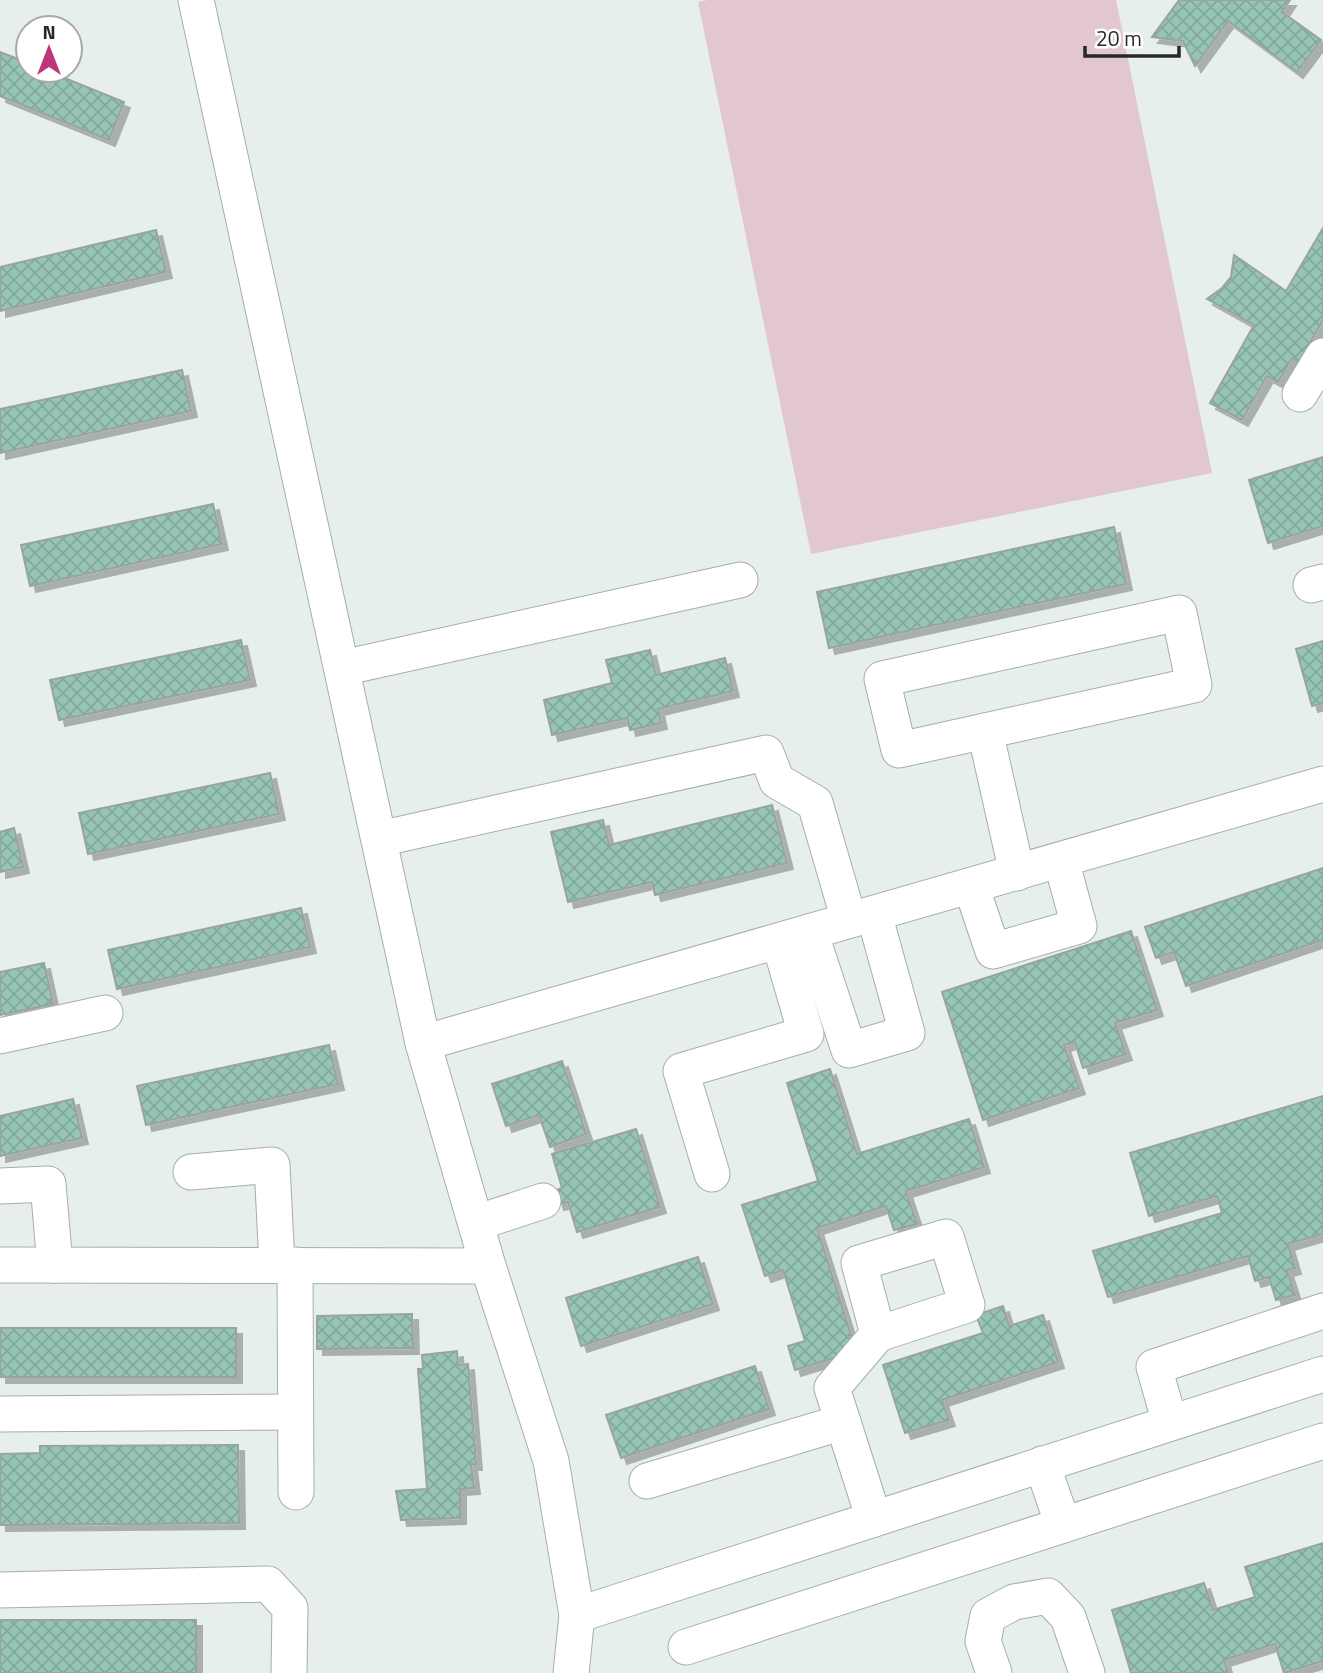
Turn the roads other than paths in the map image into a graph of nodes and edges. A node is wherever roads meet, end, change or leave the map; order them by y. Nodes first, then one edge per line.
1 (195, 0) edge
2 (1323, 356) edge
3 (1300, 394) dead end
4 (740, 580) dead end
5 (342, 668) junction
6 (985, 731) junction
7 (1323, 784) edge
8 (379, 839) junction
9 (1061, 860) junction
10 (1017, 873) junction
11 (971, 886) junction
12 (862, 917) junction
13 (794, 936) junction
14 (105, 1013) dead end
15 (0, 1036) edge
16 (423, 1043) junction
17 (191, 1172) dead end
18 (712, 1174) dead end
19 (0, 1186) edge
20 (543, 1201) dead end
21 (476, 1223) junction
22 (0, 1265) edge
23 (55, 1265) junction
24 (286, 1265) junction
25 (488, 1266) junction
26 (1323, 1311) edge
27 (878, 1334) dead end
28 (1323, 1374) edge
29 (295, 1412) junction
30 (0, 1414) edge
31 (842, 1422) junction
32 (1170, 1423) junction
33 (1323, 1441) edge
34 (1042, 1464) junction
35 (646, 1482) dead end
36 (296, 1492) dead end
37 (874, 1519) junction
38 (1063, 1525) junction
39 (999, 1546) junction
40 (0, 1590) edge
41 (1014, 1602) junction
42 (577, 1615) junction
43 (686, 1647) dead end
44 (289, 1673) edge
45 (571, 1673) edge
46 (994, 1673) edge
47 (1087, 1673) edge

1 - 5 street
2 - 3 street
4 - 5 street
5 - 8 street
6 - 6 street
6 - 10 street
7 - 9 street
8 - 12 street
8 - 16 street
9 - 10 street
9 - 11 street
10 - 11 street
11 - 12 street
12 - 13 street
12 - 13 street
13 - 16 street
13 - 18 street
14 - 15 street
16 - 21 street
17 - 24 street
19 - 23 street
20 - 21 street
21 - 25 street
22 - 23 street
23 - 24 street
24 - 25 street
24 - 29 street
25 - 42 street
26 - 32 street
27 - 31 street
28 - 32 street
29 - 30 street
29 - 36 street
31 - 35 street
31 - 37 street
32 - 34 street
33 - 38 street
34 - 37 street
34 - 38 street
37 - 42 street
38 - 39 street
39 - 41 street
39 - 43 street
40 - 44 street
41 - 46 street
41 - 47 street
42 - 45 street

